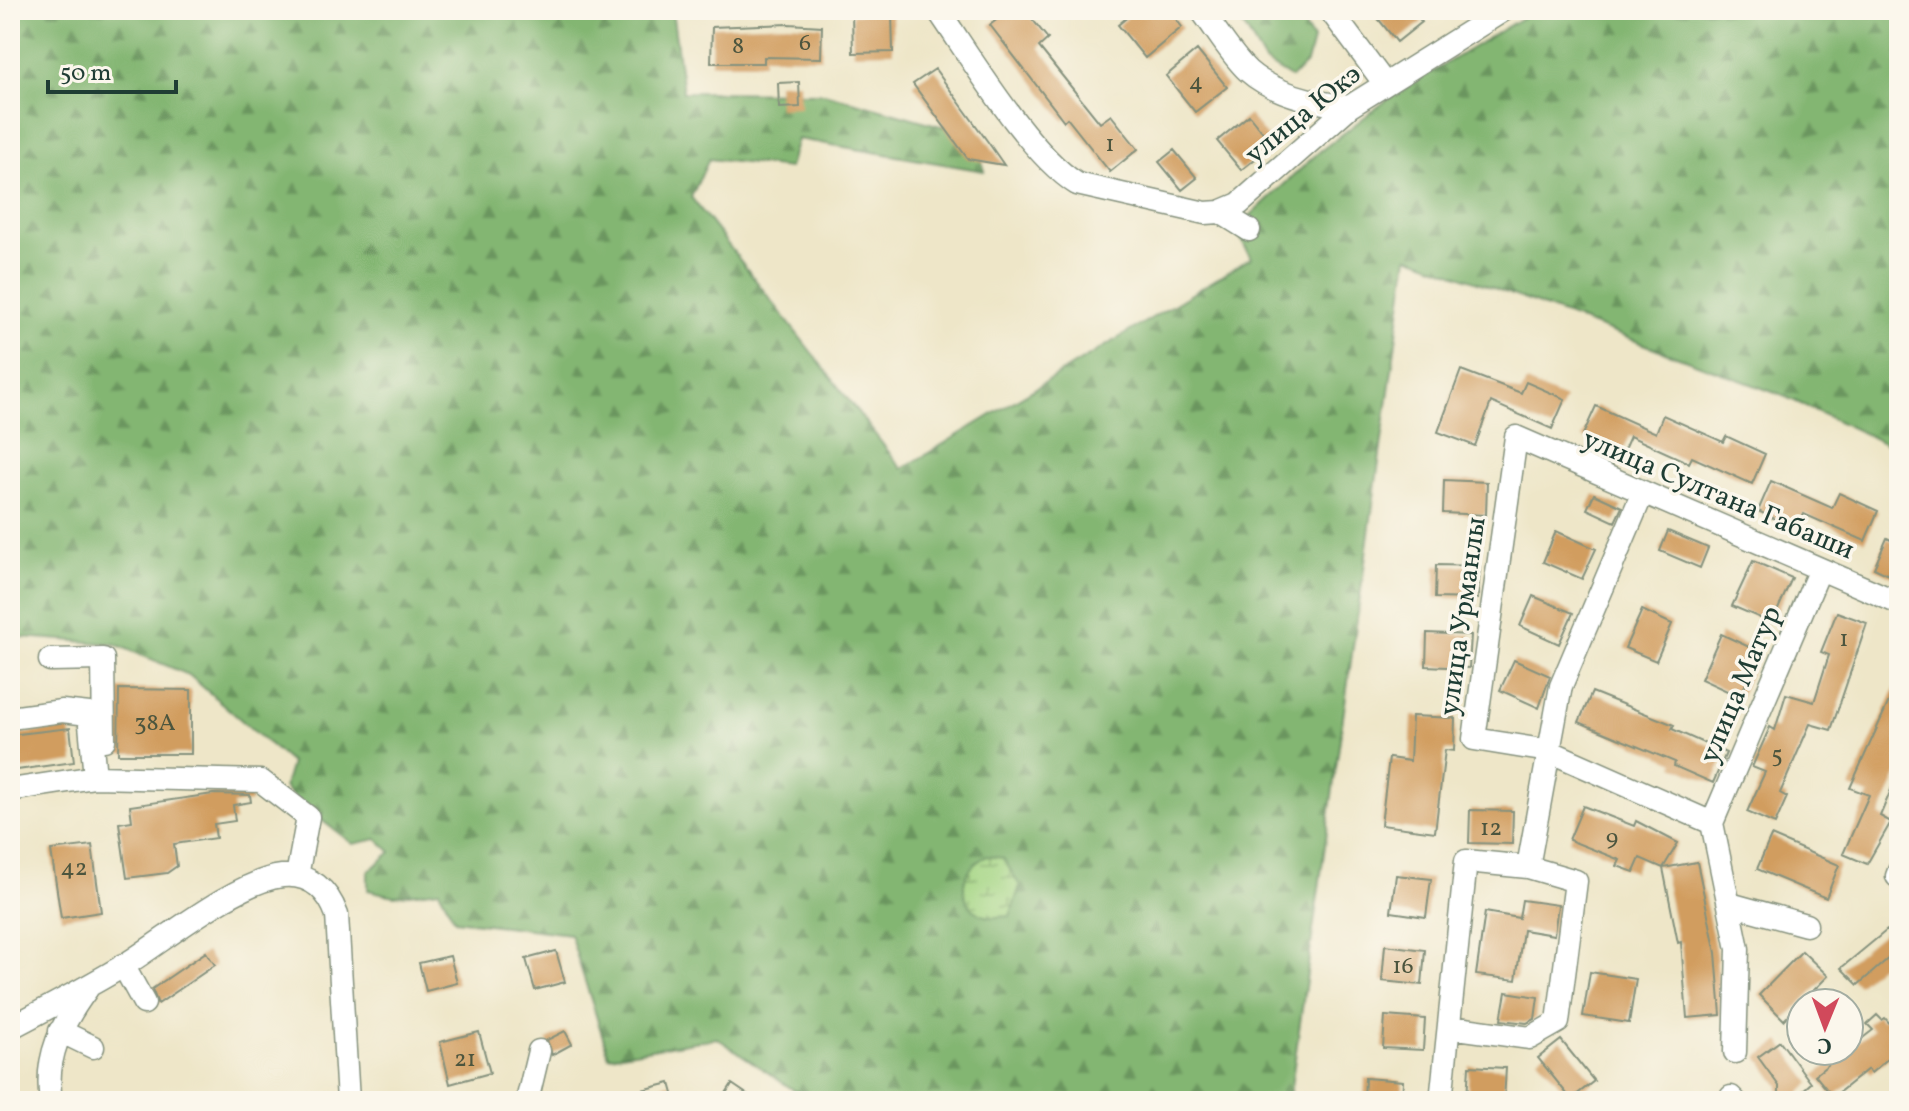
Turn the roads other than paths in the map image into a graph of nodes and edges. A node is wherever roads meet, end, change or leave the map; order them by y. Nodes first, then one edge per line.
1 (938, 10) edge
2 (1201, 10) edge
3 (1330, 10) edge
4 (1504, 10) edge
5 (1385, 84) junction
6 (1349, 107) junction
7 (1220, 212) junction
8 (1249, 230) dead end
9 (1516, 437) joint
10 (1643, 492) junction
11 (1820, 569) junction
12 (1899, 603) edge
13 (50, 660) dead end
14 (10, 718) edge
15 (1549, 751) junction
16 (100, 777) junction
17 (10, 790) edge
18 (1712, 823) junction
19 (1528, 867) junction
20 (297, 876) junction
21 (1730, 904) junction
22 (1806, 925) dead end
23 (123, 965) junction
24 (93, 981) junction
25 (144, 1003) dead end
26 (1450, 1027) junction
27 (10, 1028) edge
28 (60, 1031) junction
29 (93, 1047) dead end
30 (539, 1051) dead end
31 (1735, 1052) dead end
32 (51, 1101) edge
33 (348, 1101) edge
34 (527, 1101) edge
35 (1441, 1101) edge

1 - 7 street
2 - 6 street
3 - 5 street
4 - 5 street, улица Юкэ
5 - 6 street, улица Юкэ
6 - 7 street, улица Юкэ
7 - 8 street
9 - 10 street, улица Султана Габаши
9 - 15 street, улица Урманлы
10 - 11 street, улица Султана Габаши
10 - 15 street
11 - 12 street, улица Султана Габаши
11 - 18 street, улица Матур
13 - 16 street
14 - 16 street
15 - 18 street
15 - 19 street
16 - 17 street
16 - 20 street
18 - 21 street
19 - 26 street
19 - 26 street
20 - 23 street
20 - 33 street
21 - 22 street
21 - 31 street
23 - 24 street
23 - 25 street
24 - 27 street
24 - 28 street
26 - 35 street
28 - 29 street
28 - 32 street
30 - 34 street

